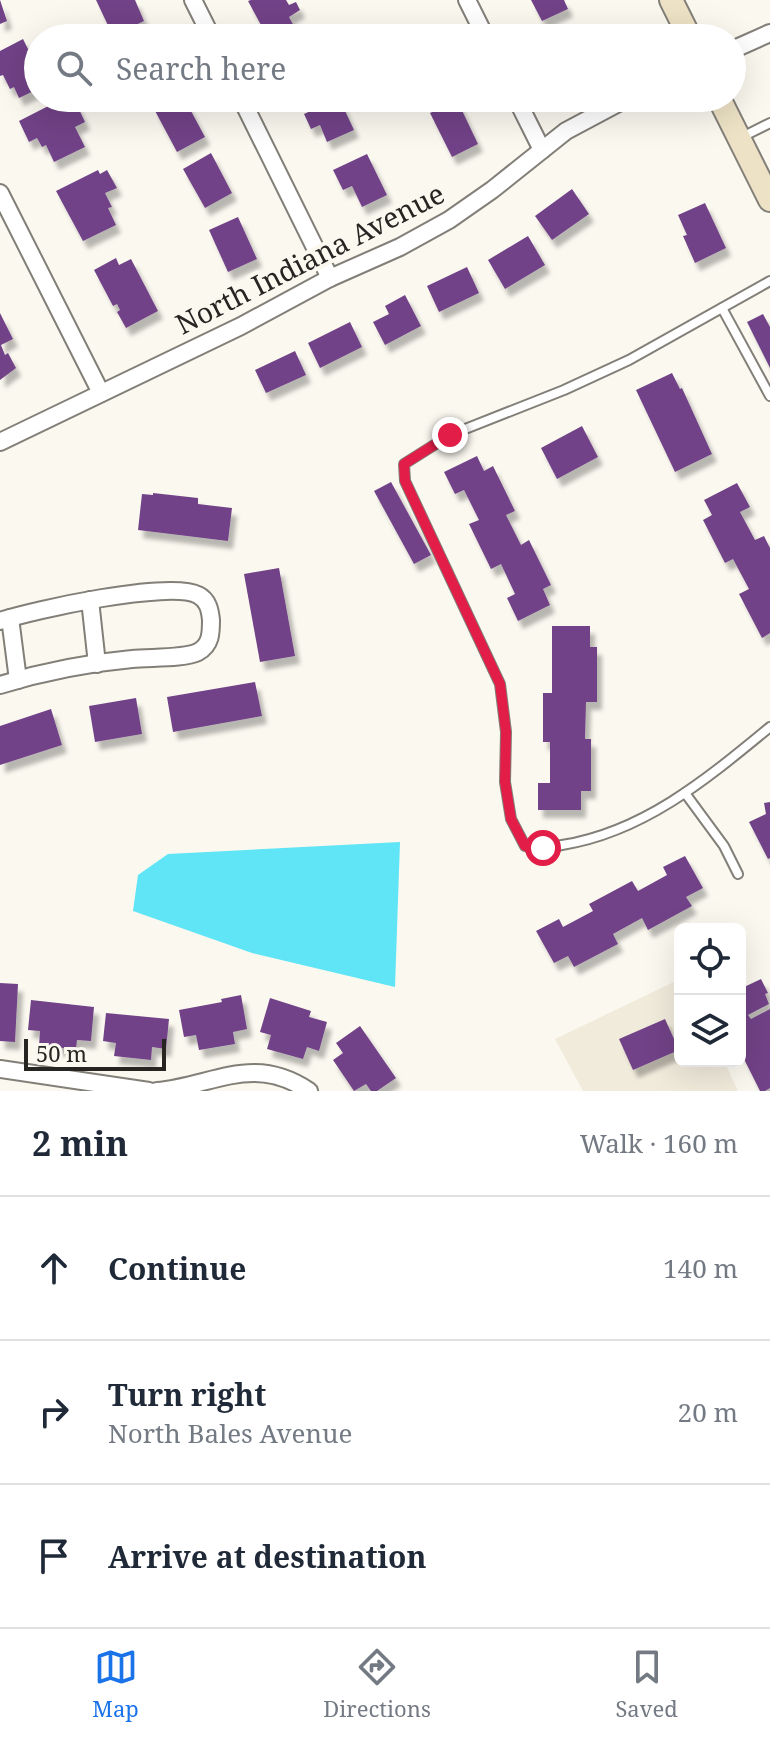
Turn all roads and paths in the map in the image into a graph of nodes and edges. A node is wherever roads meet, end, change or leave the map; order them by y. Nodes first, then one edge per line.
1 (193, 0) edge
2 (467, 0) edge
3 (671, 0) edge
4 (205, 24) edge
5 (479, 24) edge
6 (683, 24) edge
7 (770, 33) edge
8 (746, 44) edge
9 (248, 112) edge
10 (523, 112) edge
11 (602, 112) edge
12 (726, 112) edge
13 (770, 123) edge
14 (739, 138) junction
15 (542, 150) junction
16 (0, 193) edge
17 (770, 200) edge
18 (330, 278) junction
19 (770, 281) edge
20 (722, 308) junction
21 (101, 393) junction
22 (770, 396) edge
23 (0, 442) edge
24 (90, 600) junction
25 (5, 619) edge
26 (97, 664) junction
27 (18, 680) junction
28 (0, 685) edge
29 (770, 727) edge
30 (685, 793) junction
31 (738, 874) dead end
32 (0, 1069) edge
33 (149, 1091) edge
34 (157, 1091) edge
35 (309, 1091) edge

1 - 4 street
2 - 5 street
3 - 6 main road
7 - 8 street
9 - 18 street
10 - 15 street
11 - 15 street, North Indiana Avenue
12 - 14 main road
13 - 14 lane
14 - 17 main road
15 - 18 street, North Indiana Avenue
16 - 21 street
18 - 21 street, North Indiana Avenue
19 - 20 lane
20 - 22 lane
20 - 30 lane
21 - 23 street, North Indiana Avenue
24 - 25 street
24 - 26 street
24 - 26 street
25 - 27 street
26 - 27 street
27 - 28 street
29 - 30 lane
30 - 31 lane
32 - 33 street
34 - 35 street

